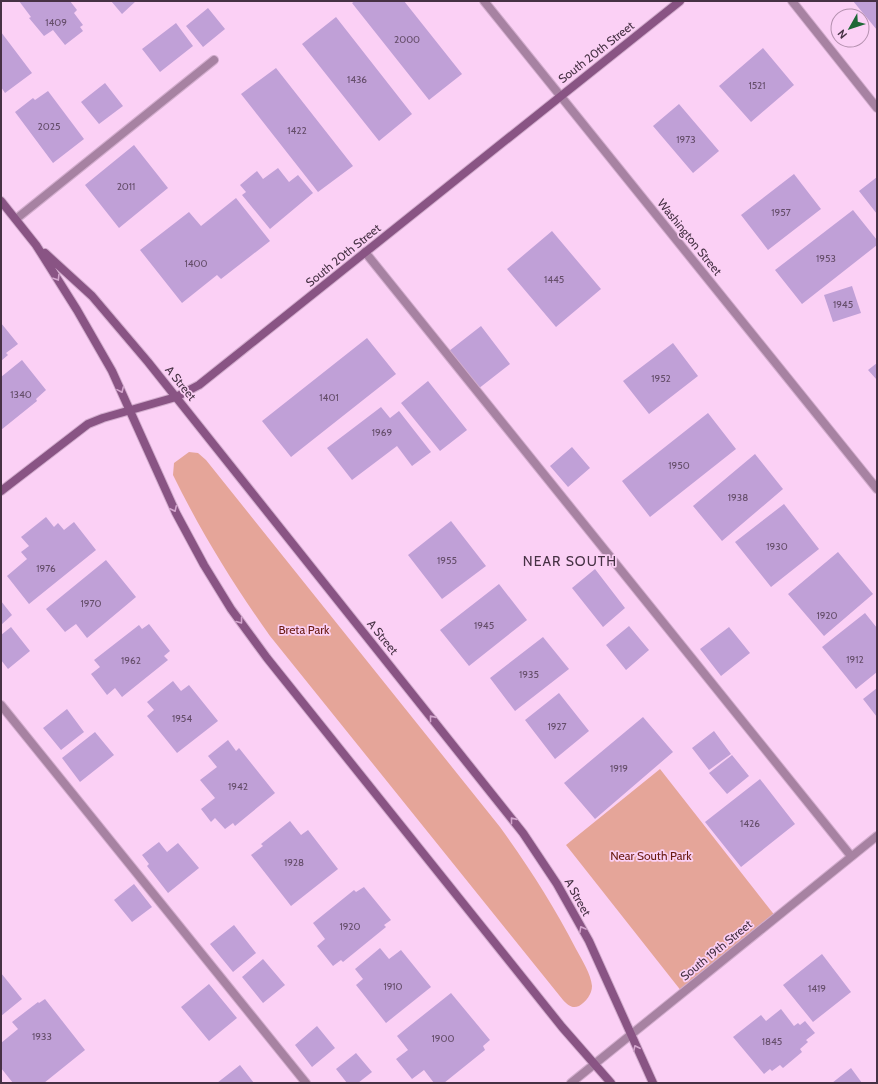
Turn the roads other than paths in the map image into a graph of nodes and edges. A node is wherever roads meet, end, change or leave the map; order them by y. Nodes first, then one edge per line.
1 (484, 1) edge
2 (680, 1) edge
3 (792, 1) edge
4 (214, 60) dead end
5 (561, 96) junction
6 (877, 108) edge
7 (1, 201) edge
8 (16, 219) junction
9 (36, 245) junction
10 (365, 252) junction
11 (176, 397) junction
12 (130, 410) junction
13 (877, 489) edge
14 (1, 492) edge
15 (1, 705) edge
16 (877, 836) edge
17 (851, 856) junction
18 (630, 1034) junction
19 (593, 1064) junction
20 (306, 1083) edge
21 (571, 1083) edge
22 (611, 1083) edge
23 (653, 1083) edge

1 - 5 street, Washington Street
2 - 5 main road, South 20th Street
3 - 6 street
4 - 8 street
5 - 10 main road, South 20th Street
5 - 13 street, Washington Street
7 - 8 main road, A Street
8 - 9 main road, A Street
9 - 11 main road, A Street
9 -> 12 main road, A Street
10 - 11 main road, South 20th Street
10 - 17 street
11 - 12 main road, South 20th Street
18 -> 11 main road, A Street
12 - 14 main road, South 20th Street
12 -> 19 main road, A Street
15 - 20 street
16 - 17 street, South 19th Street
17 - 18 street, South 19th Street
18 - 19 street, South 19th Street
23 -> 18 main road, A Street
19 - 21 street, South 19th Street
19 - 22 main road, A Street

